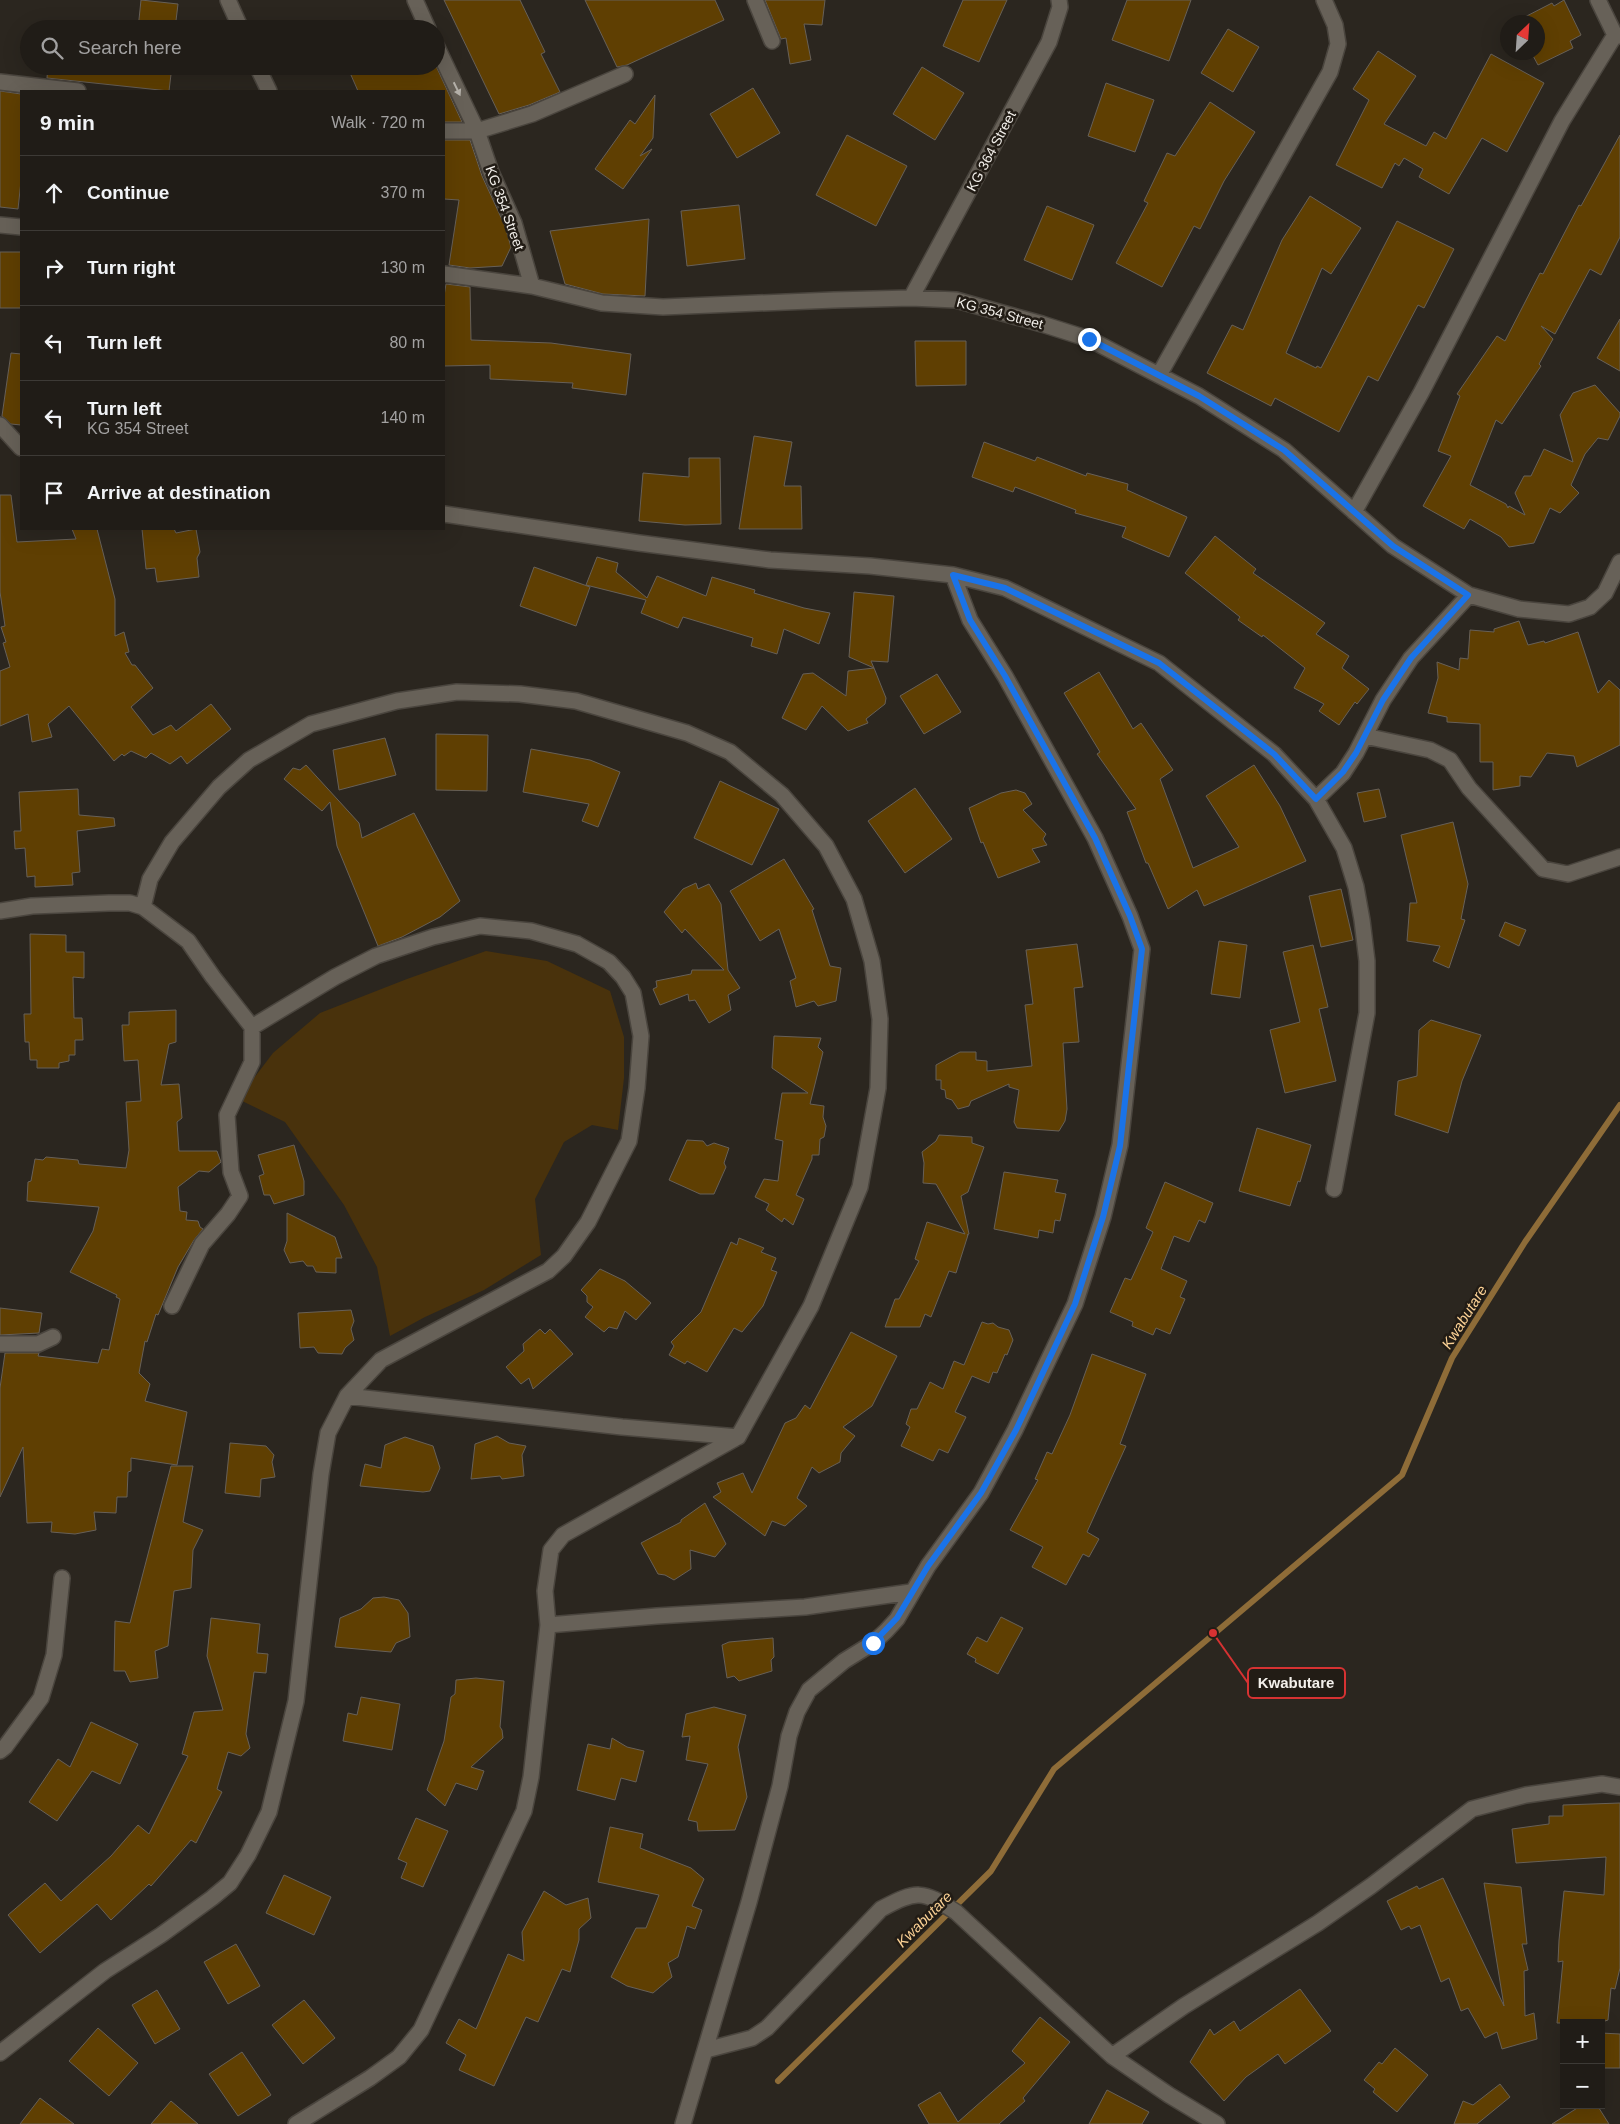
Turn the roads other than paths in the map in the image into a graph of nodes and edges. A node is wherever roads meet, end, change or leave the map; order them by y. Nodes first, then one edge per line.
1 (228, 0) edge
2 (415, 0) edge
3 (754, 0) edge
4 (1059, 0) edge
5 (1324, 0) edge
6 (1598, 0) edge
7 (236, 20) edge
8 (424, 20) edge
9 (1618, 36) edge
10 (772, 41) dead end
11 (445, 64) edge
12 (625, 74) dead end
13 (261, 75) edge
14 (0, 82) edge
15 (69, 90) edge
16 (269, 90) edge
17 (477, 130) junction
18 (445, 131) edge
19 (0, 225) edge
20 (20, 227) edge
21 (445, 274) edge
22 (532, 286) junction
23 (911, 298) junction
24 (1159, 375) junction
25 (0, 425) edge
26 (20, 447) edge
27 (1354, 512) junction
28 (445, 514) edge
29 (1620, 562) edge
30 (953, 575) junction
31 (1468, 595) junction
32 (1365, 736) junction
33 (1316, 799) junction
34 (1620, 858) edge
35 (143, 907) junction
36 (0, 911) edge
37 (252, 1027) junction
38 (1334, 1189) dead end
39 (172, 1306) dead end
40 (52, 1338) dead end
41 (0, 1344) edge
42 (347, 1396) junction
43 (738, 1438) junction
44 (62, 1578) dead end
45 (911, 1592) junction
46 (548, 1625) junction
47 (0, 1751) edge
48 (1620, 1787) edge
49 (706, 2050) junction
50 (0, 2054) edge
51 (1112, 2056) junction
52 (296, 2124) edge
53 (683, 2124) edge
54 (1217, 2124) edge

1 - 7 street
2 - 8 street
3 - 10 street
4 - 23 street, KG 364 Street
5 - 24 street
6 - 9 street
9 - 27 street
11 -> 17 street, KG 354 Street
12 - 17 street
13 - 16 street
14 - 15 street
17 - 18 street
17 - 22 street, KG 354 Street
19 - 20 street
21 - 22 street
22 - 23 street, KG 354 Street
23 - 24 street, KG 354 Street
24 - 27 street, KG 354 Street
25 - 26 street
27 - 31 street, KG 354 Street
28 - 30 street
29 - 31 street, KG 354 Street
30 - 33 street
30 - 45 street
31 - 32 street
32 - 33 street
32 - 34 street
33 - 38 street
35 - 36 street
35 - 37 street
35 - 43 street
37 - 39 street
37 - 42 street
40 - 41 street
42 - 43 street
42 - 50 street
43 - 46 street
44 - 47 street
45 - 46 street
45 - 49 street
46 - 52 street
48 - 51 street
49 - 51 street
49 - 53 street
51 - 54 street

